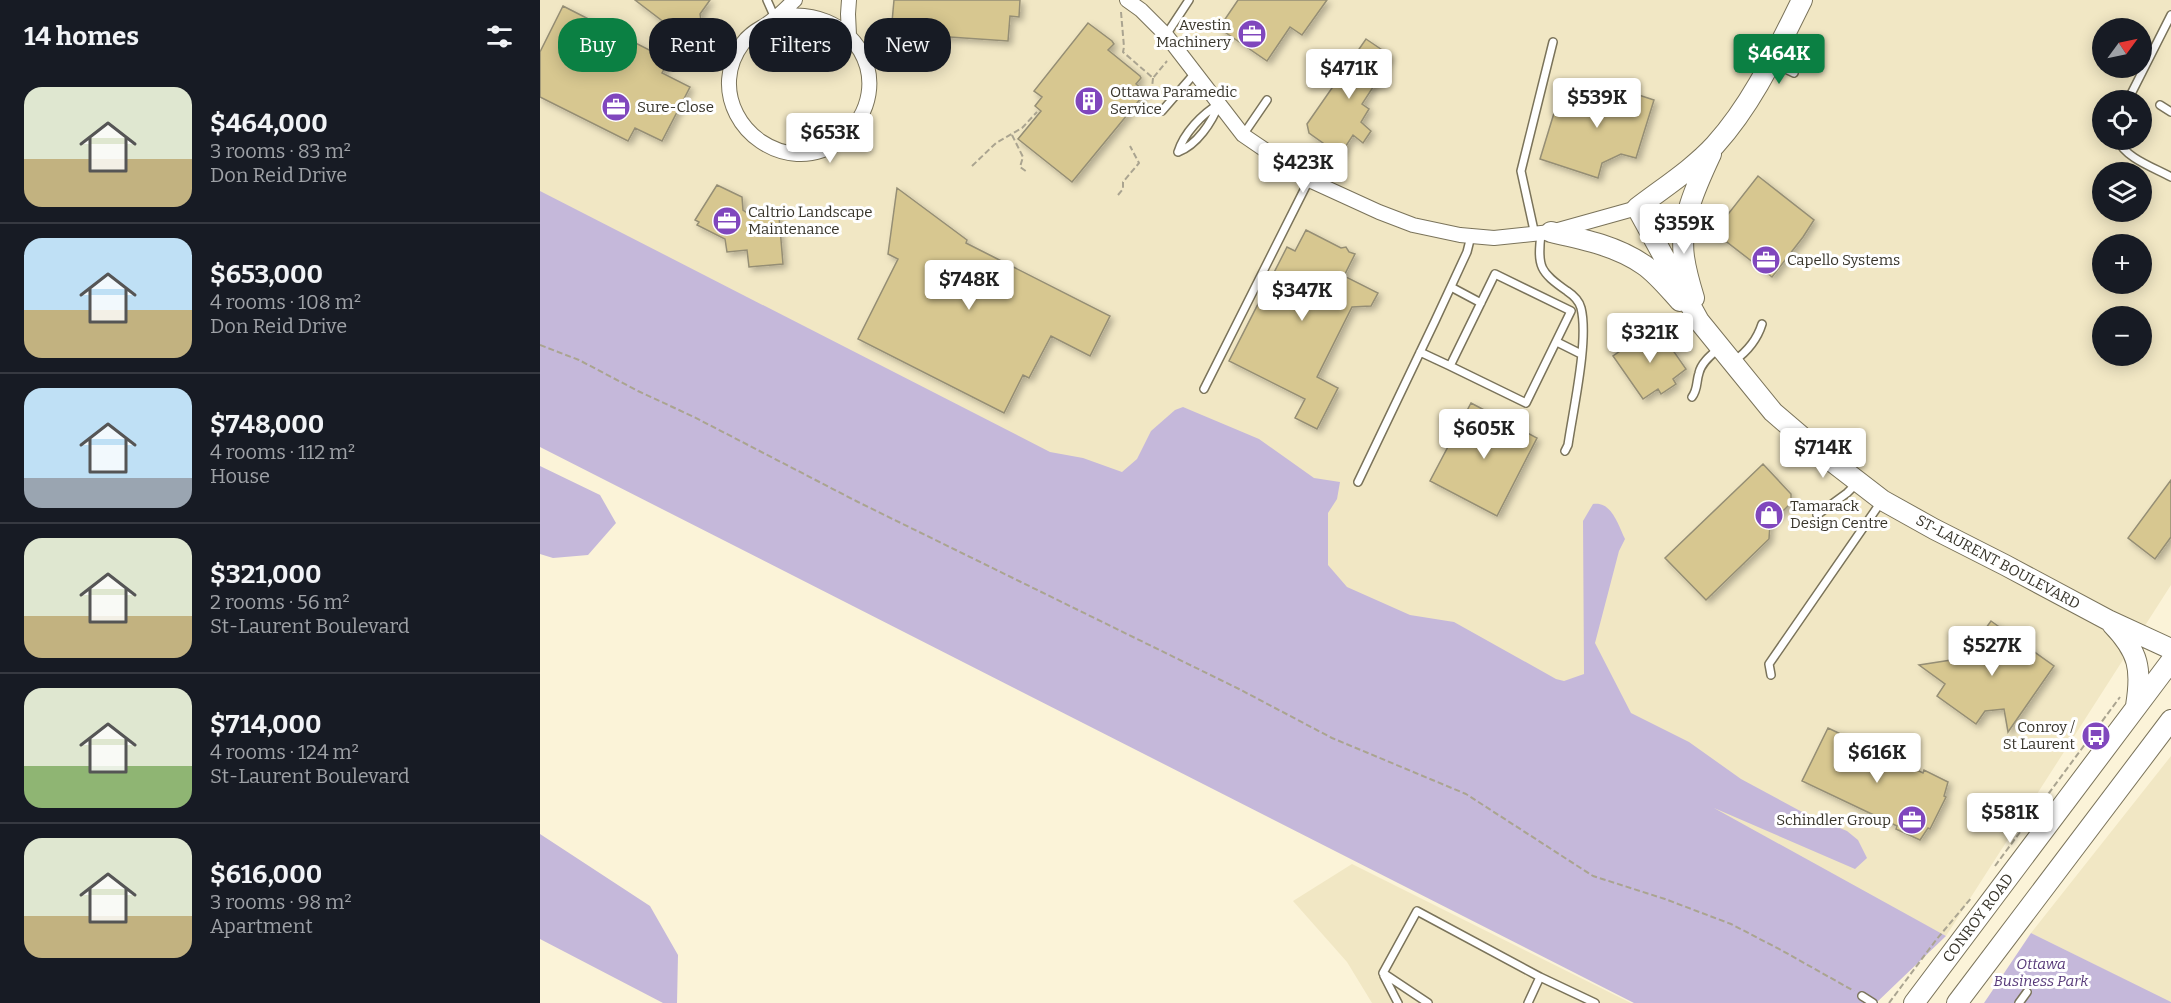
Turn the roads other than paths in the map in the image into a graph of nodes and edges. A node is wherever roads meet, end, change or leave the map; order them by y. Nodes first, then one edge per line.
1 (767, 0) edge
2 (795, 0) edge
3 (849, 0) edge
4 (1189, 0) edge
5 (1803, 0) edge
6 (1124, 6) edge
7 (2171, 15) edge
8 (775, 18) junction
9 (819, 18) edge
10 (848, 18) edge
11 (1166, 35) junction
12 (749, 36) edge
13 (852, 39) edge
14 (1553, 42) dead end
15 (1770, 62) junction
16 (1195, 73) junction
17 (1794, 73) dead end
18 (2133, 90) edge
19 (1268, 100) dead end
20 (1219, 104) junction
21 (2160, 105) dead end
22 (1162, 111) dead end
23 (2171, 112) edge
24 (1243, 135) junction
25 (1716, 144) junction
26 (2126, 150) edge
27 (2171, 177) edge
28 (1309, 180) junction
29 (1637, 208) junction
30 (1542, 234) junction
31 (1471, 236) junction
32 (1450, 287) junction
33 (1481, 303) junction
34 (1699, 321) junction
35 (1762, 324) dead end
36 (1557, 342) junction
37 (1420, 352) junction
38 (1581, 354) junction
39 (1726, 355) junction
40 (1450, 366) junction
41 (1204, 388) dead end
42 (1692, 398) dead end
43 (1565, 451) dead end
44 (1358, 482) dead end
45 (1858, 482) junction
46 (1882, 500) junction
47 (1817, 515) dead end
48 (2108, 620) junction
49 (2171, 649) edge
50 (2171, 661) edge
51 (1771, 675) dead end
52 (2129, 702) junction
53 (2171, 720) edge
54 (1383, 973) junction
55 (1540, 977) junction
56 (2027, 992) dead end
57 (1862, 996) road end
58 (1398, 1003) edge
59 (1428, 1003) edge
60 (1528, 1003) edge
61 (1595, 1003) edge
62 (1873, 1003) edge
63 (1914, 1003) edge
64 (1957, 1003) edge
65 (2019, 1003) edge

1 - 8 lane
2 - 8 street
3 - 10 street
4 - 11 lane
5 - 15 street
6 - 11 street
7 - 18 lane
8 - 9 street
11 - 16 street
12 - 13 street
14 - 30 lane
15 - 17 lane
15 - 25 street
16 - 20 street
16 - 22 lane
19 - 24 lane
20 - 20 lane
20 - 24 street
21 - 23 lane
24 - 28 street
25 - 29 street
25 - 34 street
26 - 27 lane
28 - 31 street
28 - 41 lane
29 - 30 street
29 - 34 street, ST-LAURENT BOULEVARD
30 - 31 street
30 - 34 street
30 - 38 lane
31 - 32 lane
32 - 33 lane
32 - 37 lane
33 - 36 lane
33 - 40 lane
34 - 39 street, ST-LAURENT BOULEVARD
35 - 39 lane
36 - 38 lane
36 - 40 lane
37 - 40 lane
37 - 44 lane
38 - 43 lane
39 - 42 lane
39 - 45 street, ST-LAURENT BOULEVARD
45 - 46 street, ST-LAURENT BOULEVARD
45 - 47 lane
46 - 48 street, ST-LAURENT BOULEVARD
46 - 51 lane
48 - 49 street, ST-LAURENT BOULEVARD
48 - 52 street
50 - 52 street, CONROY ROAD
52 - 63 street, CONROY ROAD
53 - 64 street
54 - 55 lane
54 - 58 lane
54 - 59 lane
55 - 60 lane
55 - 61 lane
56 - 65 lane
57 - 62 lane

